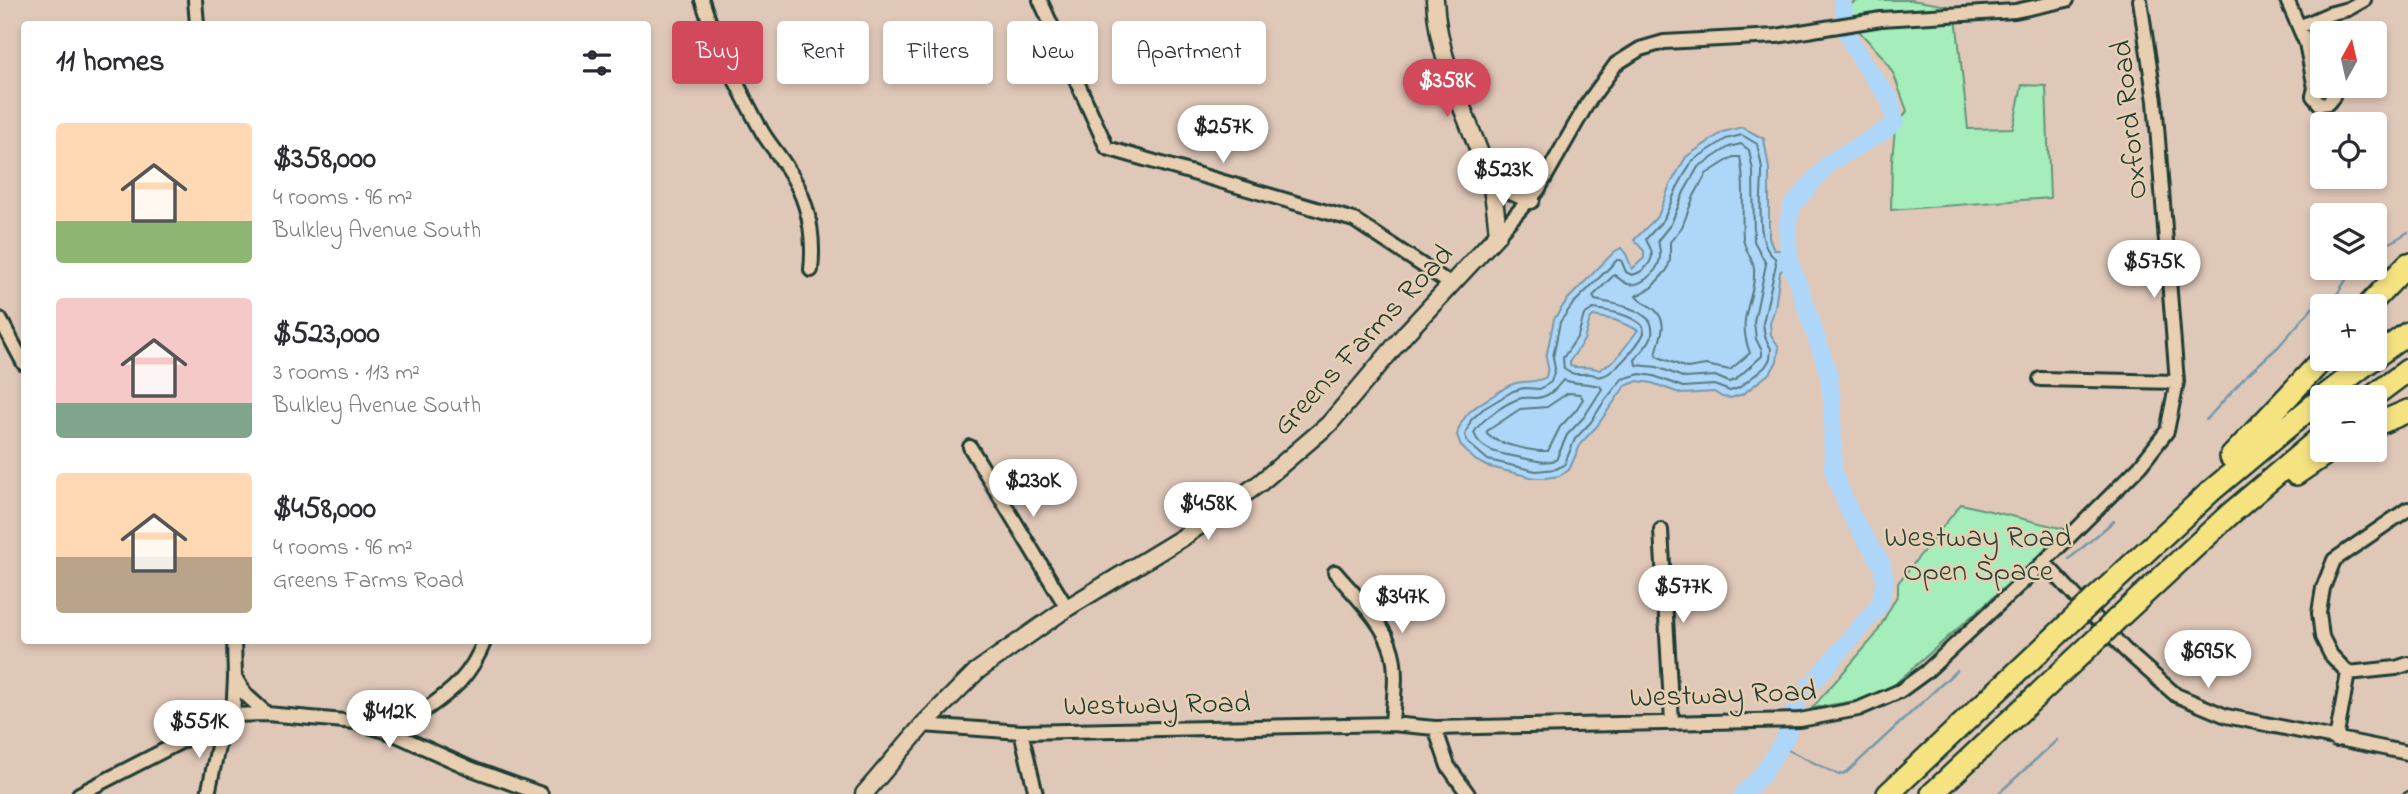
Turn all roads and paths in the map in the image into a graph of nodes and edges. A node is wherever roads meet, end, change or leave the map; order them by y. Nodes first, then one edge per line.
1 (195, 0) edge
2 (702, 0) edge
3 (1040, 0) edge
4 (1435, 0) edge
5 (2067, 0) edge
6 (2140, 0) edge
7 (2287, 0) edge
8 (2364, 0) edge
9 (2346, 5) edge
10 (197, 21) edge
11 (2299, 27) junction
12 (2310, 54) edge
13 (1490, 183) junction
14 (1531, 200) junction
15 (1498, 234) junction
16 (2408, 264) edge
17 (811, 270) dead end
18 (1452, 285) junction
19 (2379, 294) edge
20 (0, 319) edge
21 (2408, 333) edge
22 (2387, 348) edge
23 (21, 358) edge
24 (2408, 370) edge
25 (2312, 371) edge
26 (2357, 371) edge
27 (2040, 379) dead end
28 (2177, 382) junction
29 (2339, 385) edge
30 (2387, 386) edge
31 (2310, 408) edge
32 (2408, 411) edge
33 (2387, 420) edge
34 (2310, 446) edge
35 (970, 447) dead end
36 (2314, 462) edge
37 (2408, 509) edge
38 (1661, 530) dead end
39 (2203, 539) junction
40 (2044, 562) junction
41 (2130, 565) junction
42 (1335, 572) dead end
43 (1067, 608) junction
44 (234, 644) edge
45 (483, 644) edge
46 (2408, 664) edge
47 (2348, 673) junction
48 (235, 678) junction
49 (268, 714) junction
50 (233, 715) junction
51 (1672, 722) junction
52 (1392, 724) junction
53 (923, 725) junction
54 (212, 726) junction
55 (1435, 728) junction
56 (1021, 732) junction
57 (394, 734) junction
58 (2336, 740) junction
59 (2408, 753) edge
60 (79, 794) edge
61 (208, 794) edge
62 (541, 794) edge
63 (864, 794) edge
64 (1036, 794) edge
65 (1468, 794) edge
66 (1888, 794) edge
67 (1932, 794) edge

1 - 10 street
2 - 17 street
3 - 18 street
4 - 13 street
5 - 14 street, Greens Farms Road
6 - 28 street, Oxford Road
7 - 11 street
8 - 9 street
9 - 11 street
11 - 12 street
13 - 14 street
13 - 15 street
14 - 15 street, Greens Farms Road
15 - 18 street, Greens Farms Road
16 - 19 highway
18 - 43 street, Greens Farms Road
20 - 23 street
21 - 22 highway
24 - 30 highway
25 - 41 highway
26 - 29 highway
27 - 28 street
28 - 40 street, Oxford Road
31 - 41 highway
32 - 33 highway
34 - 39 highway
35 - 43 street
36 - 39 highway
37 - 47 street
38 - 51 street
39 - 67 highway, bridge
40 - 51 street, Westway Road
40 - 58 street
41 - 66 highway, bridge
42 - 52 street
43 - 53 street, Greens Farms Road
44 - 48 street
45 - 57 street
46 - 47 street
47 - 58 street
48 - 49 street
48 - 50 street
49 - 50 street
49 - 57 street
50 - 54 street
51 - 55 street, Westway Road
52 - 55 street, Westway Road
52 - 56 street, Westway Road
53 - 56 street, Westway Road
53 - 63 street, Greens Farms Road
54 - 60 street
54 - 61 street
55 - 65 street
56 - 64 street
57 - 62 street
58 - 59 street

